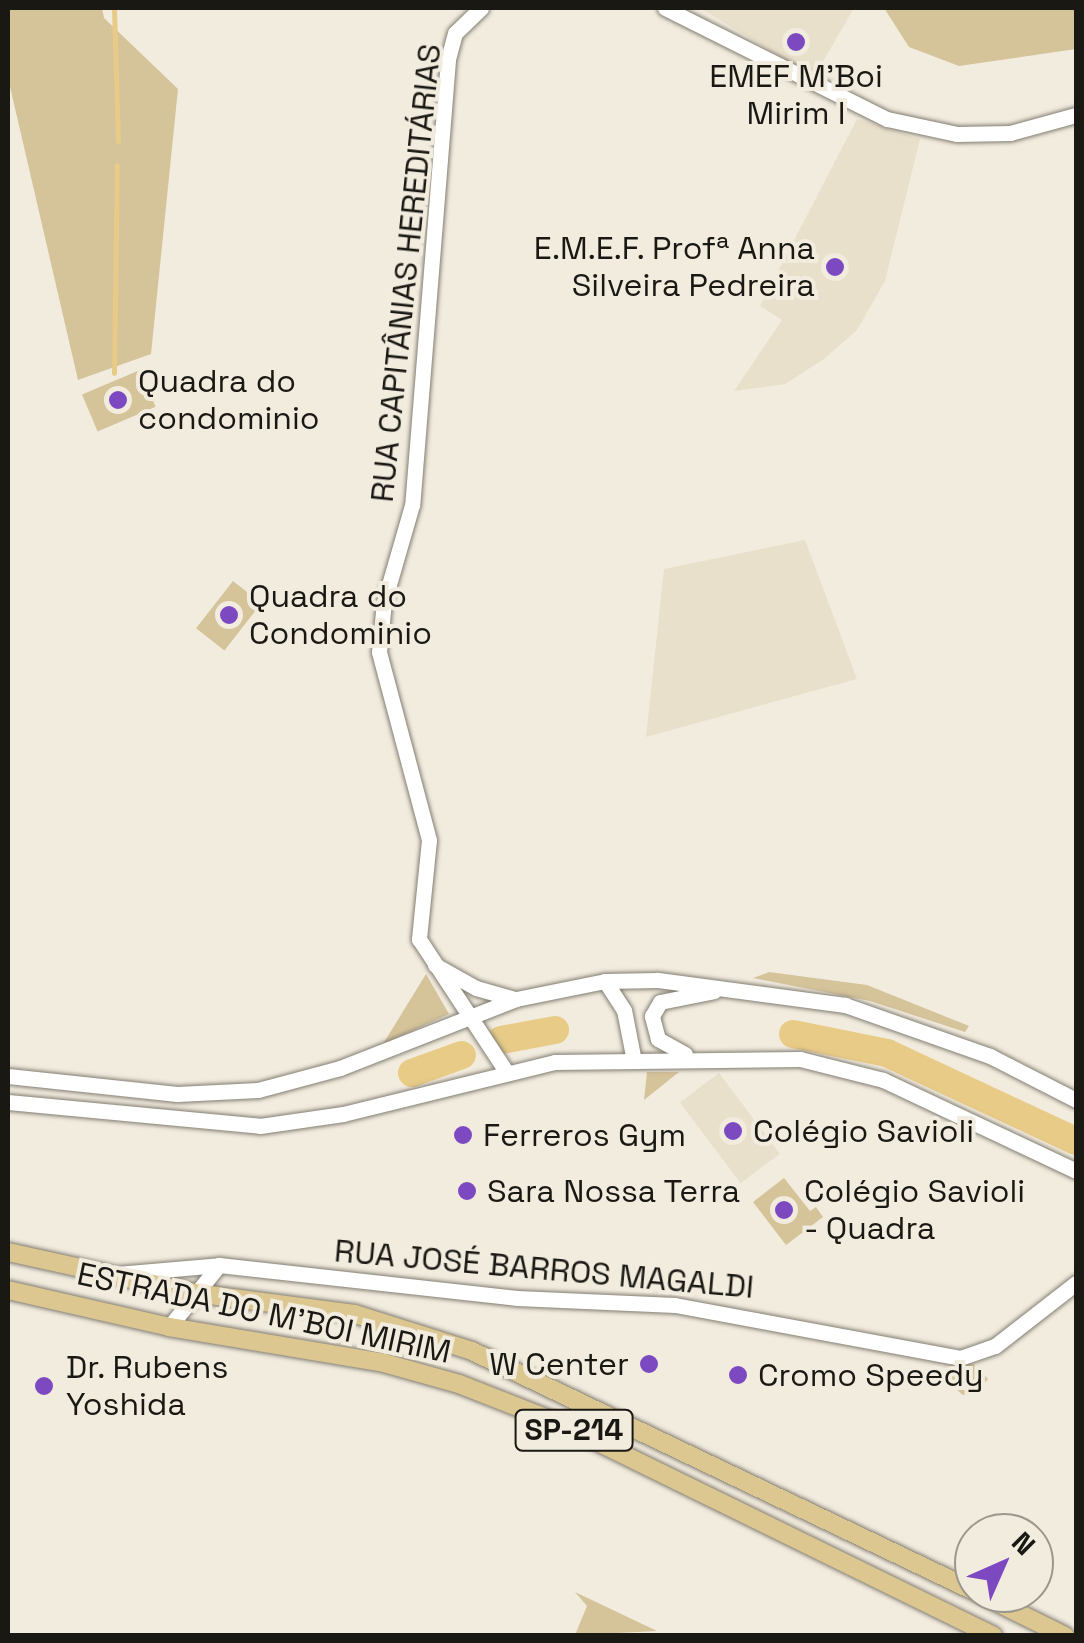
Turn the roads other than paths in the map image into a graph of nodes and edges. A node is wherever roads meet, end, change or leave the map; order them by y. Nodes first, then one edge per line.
1 (481, 8) edge
2 (664, 8) edge
3 (1076, 116) edge
4 (428, 960) junction
5 (605, 981) junction
6 (740, 986) junction
7 (516, 999) junction
8 (466, 1015) junction
9 (634, 1056) junction
10 (703, 1060) junction
11 (507, 1073) junction
12 (8, 1076) edge
13 (1076, 1100) edge
14 (8, 1102) edge
15 (1076, 1170) edge
16 (8, 1252) edge
17 (218, 1264) junction
18 (106, 1276) junction
19 (1076, 1283) edge
20 (8, 1290) edge
21 (194, 1293) junction
22 (169, 1328) junction
23 (948, 1578) junction
24 (954, 1581) edge
25 (890, 1584) junction
26 (1018, 1613) edge
27 (994, 1636) edge
28 (1064, 1636) edge

1 - 4 main road, RUA CAPITÂNIAS HEREDITÁRIAS
2 - 3 main road
4 - 7 main road
4 - 8 main road, RUA CAPITÂNIAS HEREDITÁRIAS
5 - 6 main road
5 - 7 main road
5 - 9 main road
6 - 10 main road
6 - 13 main road
7 - 8 main road
8 - 11 main road, RUA CAPITÂNIAS HEREDITÁRIAS
8 - 12 main road
9 - 10 main road
9 - 11 main road
10 - 15 main road
11 - 14 main road
16 - 18 main road, ESTRADA DO M'BOI MIRIM / SP-214
17 - 18 main road, RUA JOSÉ BARROS MAGALDI
17 - 19 main road, RUA JOSÉ BARROS MAGALDI
17 - 21 main road
18 - 21 main road, ESTRADA DO M'BOI MIRIM / SP-214
20 - 22 main road, ESTRADA DO M'BOI MIRIM / SP-214
21 - 22 main road
21 - 23 main road, ESTRADA DO M'BOI MIRIM / SP-214
22 - 25 main road, ESTRADA DO M'BOI MIRIM / SP-214
23 - 24 main road, ESTRADA DO M'BOI MIRIM / SP-214
23 - 25 main road
25 - 27 main road, ESTRADA DO M'BOI MIRIM / SP-214
26 - 28 main road, ESTRADA DO M'BOI MIRIM / SP-214

